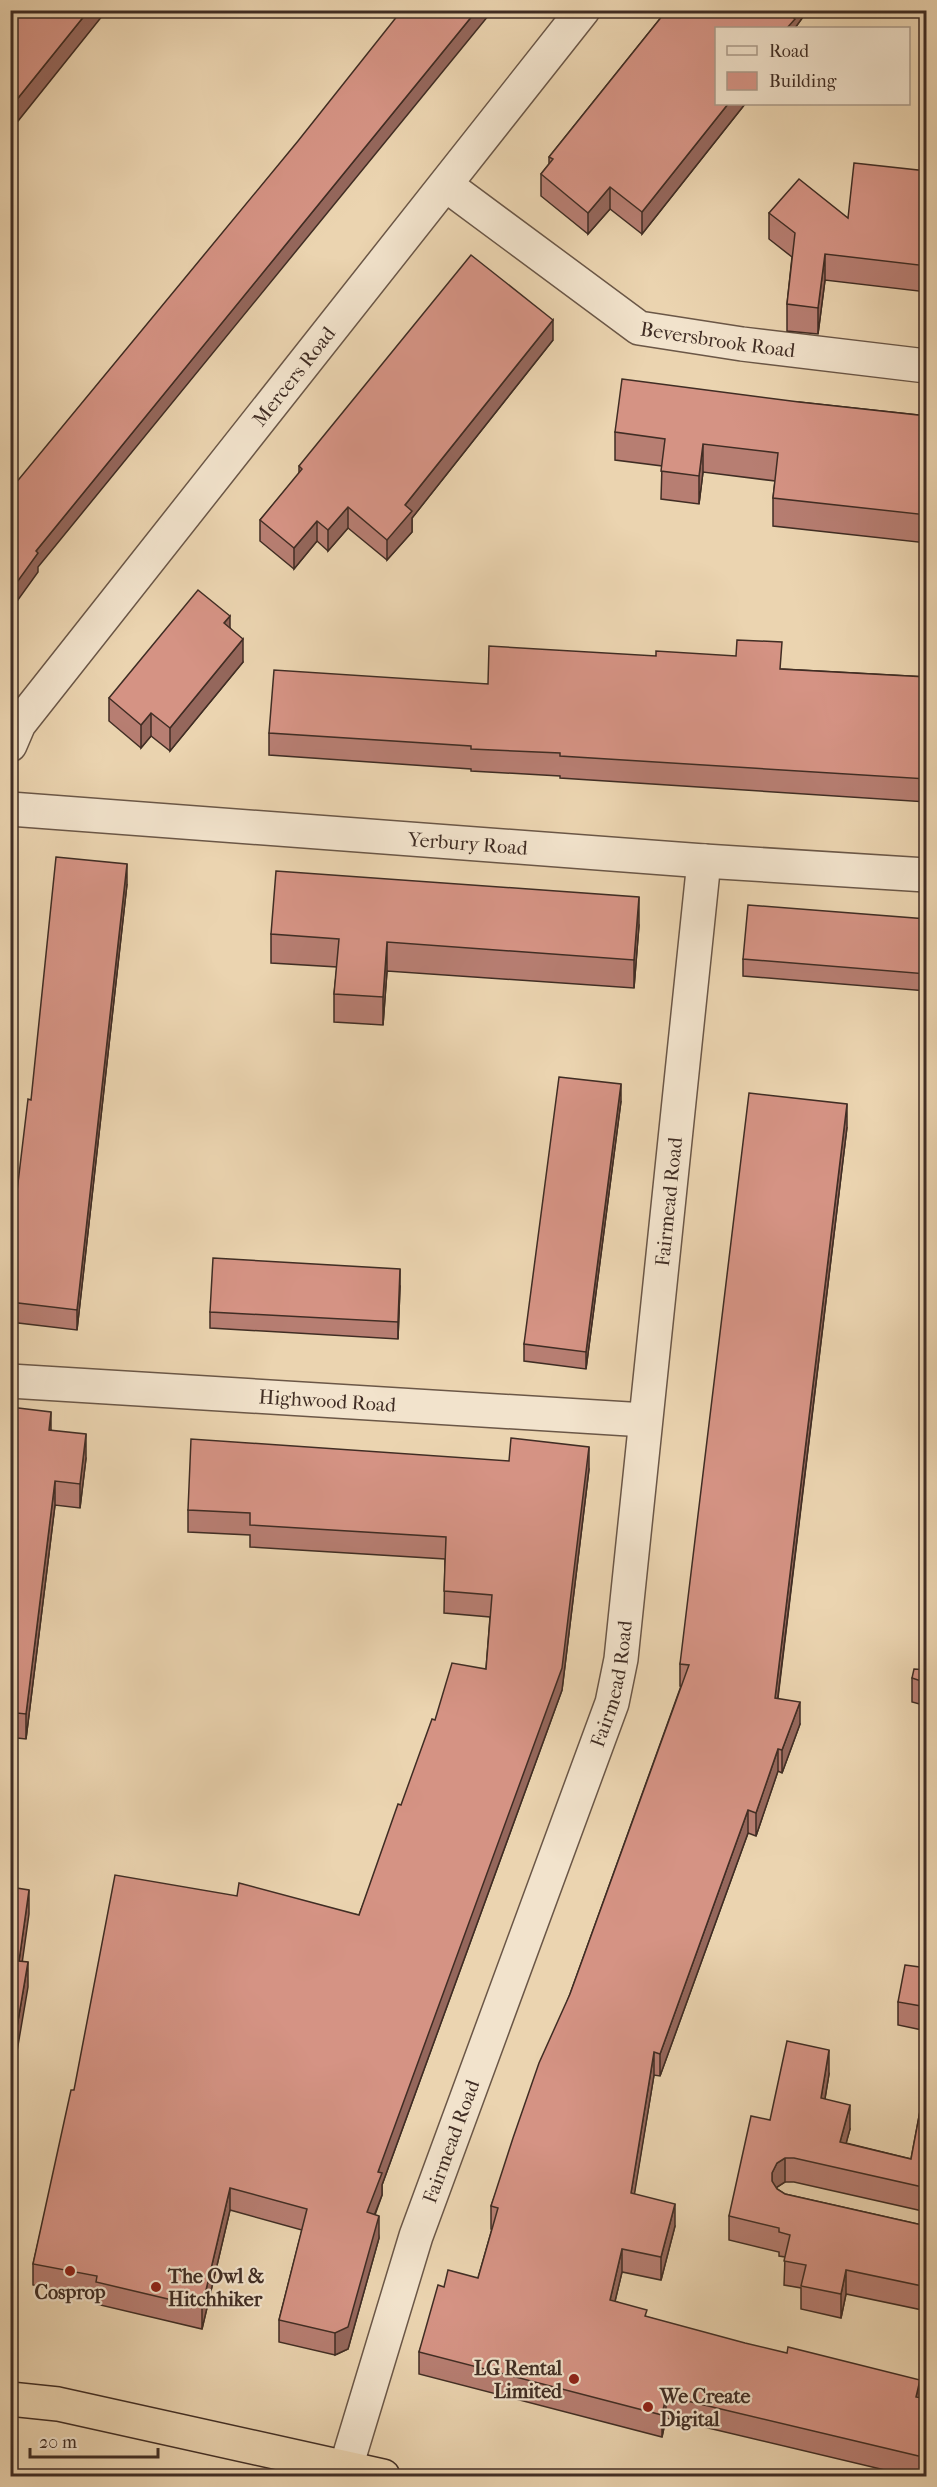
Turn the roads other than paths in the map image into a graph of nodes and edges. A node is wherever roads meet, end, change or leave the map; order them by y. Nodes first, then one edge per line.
1 (583, 10) edge
2 (446, 185) junction
3 (927, 366) edge
4 (10, 745) edge
5 (10, 809) edge
6 (704, 861) junction
7 (927, 875) edge
8 (10, 1381) edge
9 (645, 1420) junction
10 (10, 2399) edge
11 (346, 2467) junction
12 (383, 2476) edge

1 - 2 street, Mercers Road
2 - 3 street, Beversbrook Road
2 - 4 street, Mercers Road
5 - 6 street, Yerbury Road
6 - 7 street, Yerbury Road
6 - 9 street, Fairmead Road
8 - 9 street, Highwood Road
9 - 11 street, Fairmead Road
10 - 11 highway
11 - 12 highway

